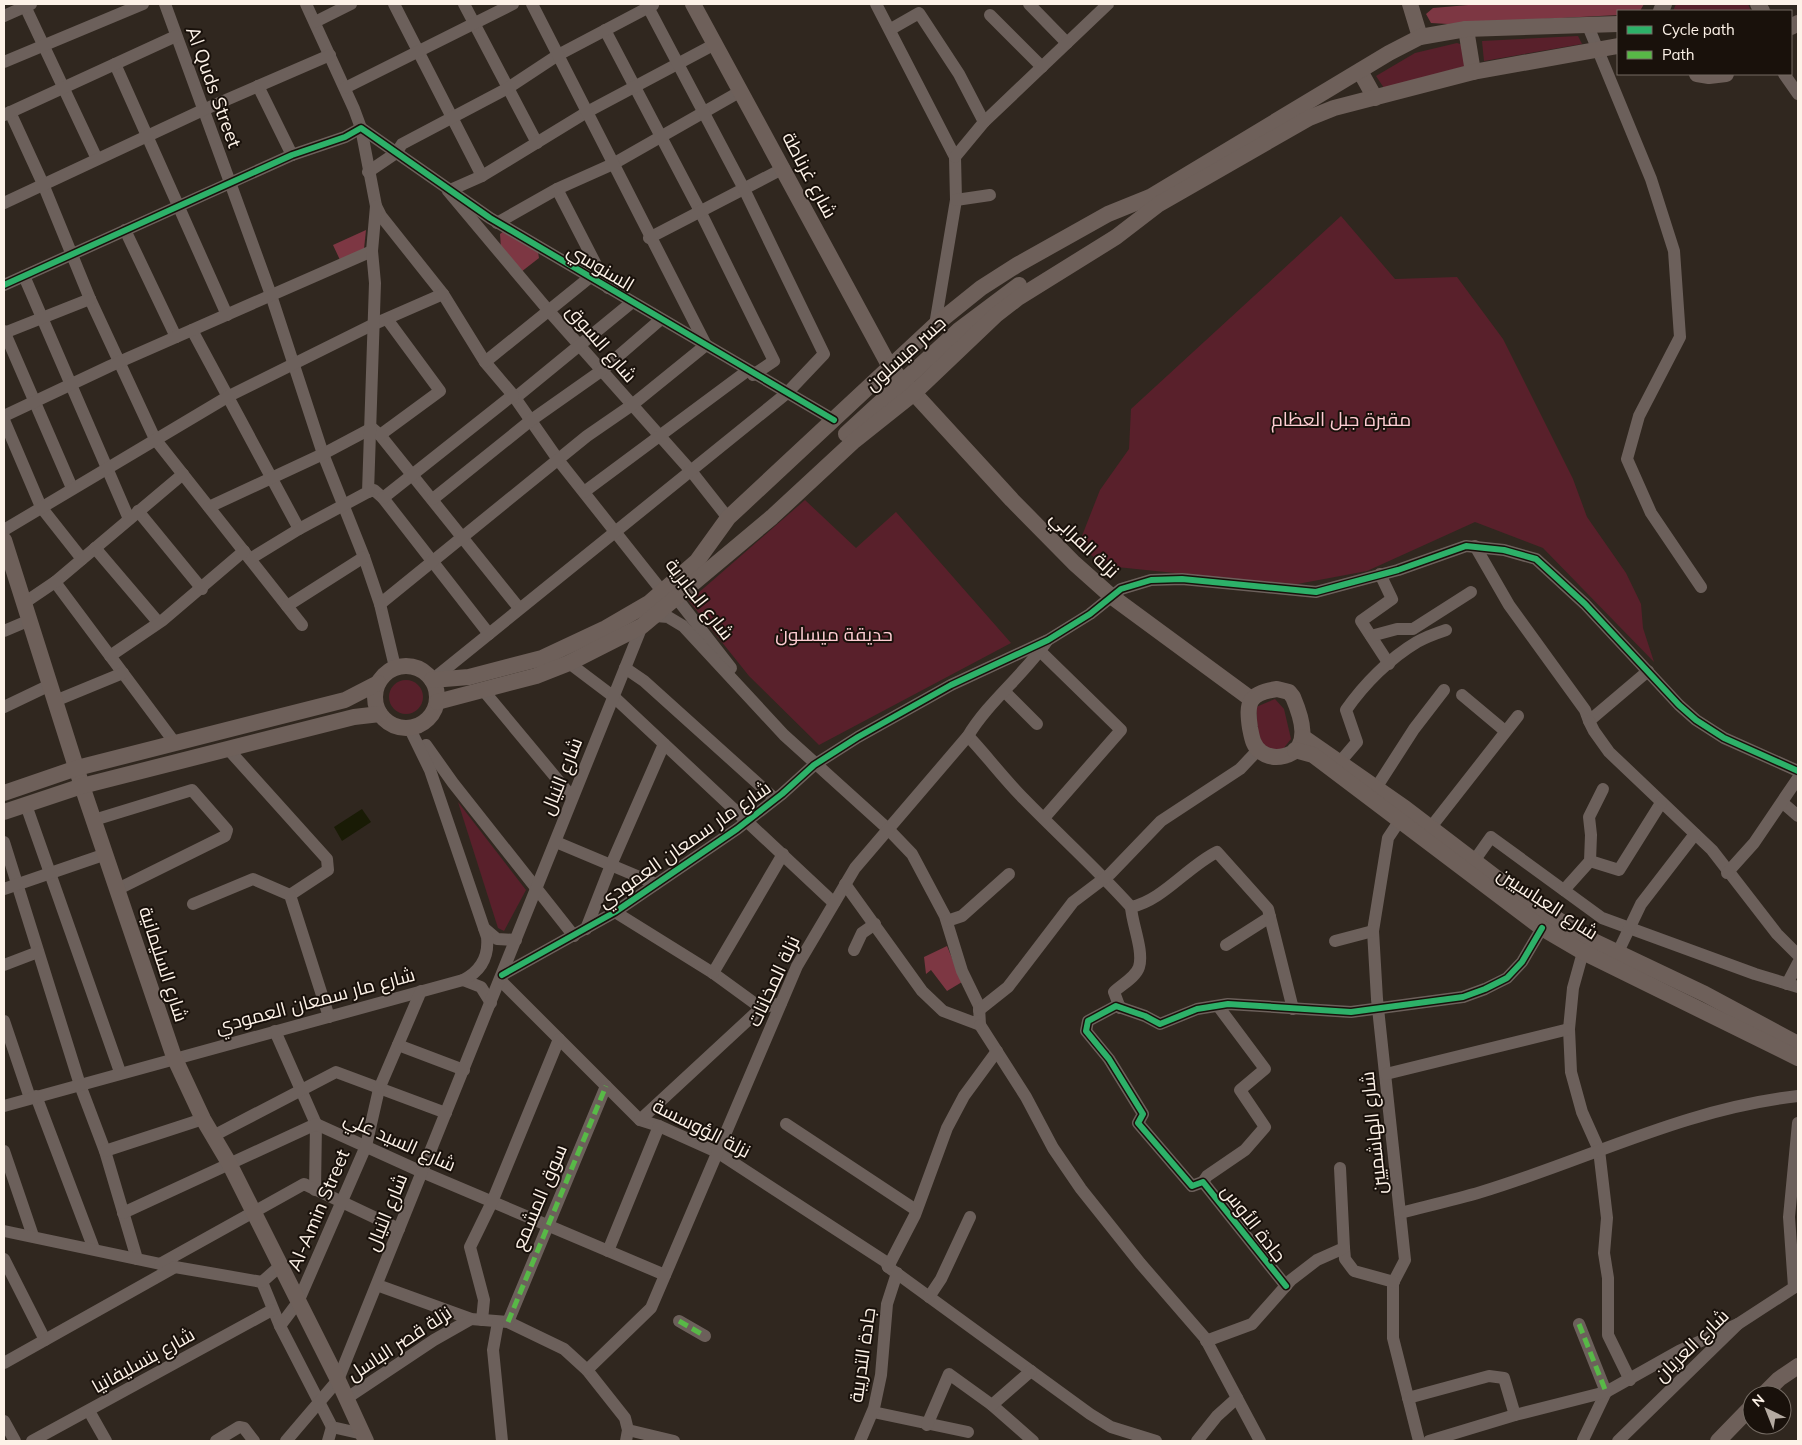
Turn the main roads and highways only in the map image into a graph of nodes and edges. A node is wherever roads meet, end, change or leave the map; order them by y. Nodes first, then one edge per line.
1 (693, 4) edge
2 (1410, 4) edge
3 (1617, 24) edge
4 (1466, 29) junction
5 (1420, 38) junction
6 (1617, 46) edge
7 (1360, 71) junction
8 (1473, 72) junction
9 (1703, 75) edge
10 (1718, 75) edge
11 (1314, 97) junction
12 (1375, 98) junction
13 (1321, 112) junction
14 (1249, 144) junction
15 (1155, 200) junction
16 (890, 366) junction
17 (913, 394) junction
18 (4, 540) edge
19 (702, 566) junction
20 (432, 680) junction
21 (378, 683) junction
22 (1252, 699) junction
23 (437, 702) junction
24 (380, 714) junction
25 (1299, 744) junction
26 (77, 768) junction
27 (82, 786) junction
28 (4, 792) edge
29 (4, 812) edge
30 (1798, 1044) edge
31 (1798, 1058) edge
32 (1798, 1366) edge
33 (1773, 1385) edge
34 (1742, 1416) edge
35 (365, 1438) edge
36 (1718, 1441) edge

1 - 16 main road, شارع غرناطة
2 - 5 main road
3 - 4 main road
4 - 5 main road
4 - 8 main road
5 - 7 main road
6 - 8 main road
7 - 11 main road
7 - 12 main road
8 - 12 main road
9 - 10 main road
11 - 13 main road
11 - 14 main road
12 - 13 main road
13 - 14 main road
14 - 15 main road
15 - 16 main road
15 - 17 main road
15 - 19 main road, جسر ميسلون
16 - 17 main road, شارع غرناطة
16 - 19 main road
17 - 19 main road
17 - 22 main road, نزلة الفرابي
18 - 26 main road, شارع السليمانية
19 - 20 main road
19 - 23 main road
20 - 21 main road
20 - 23 main road
21 - 24 main road
21 - 26 main road
22 - 25 main road
22 - 25 main road
23 - 24 main road
24 - 27 main road
25 - 30 main road, شارع العباسيين
25 - 31 main road, شارع العباسيين
26 - 27 main road, شارع السليمانية
26 - 28 main road
27 - 29 main road
27 - 35 main road, شارع السليمانية
32 - 33 main road
34 - 36 main road

